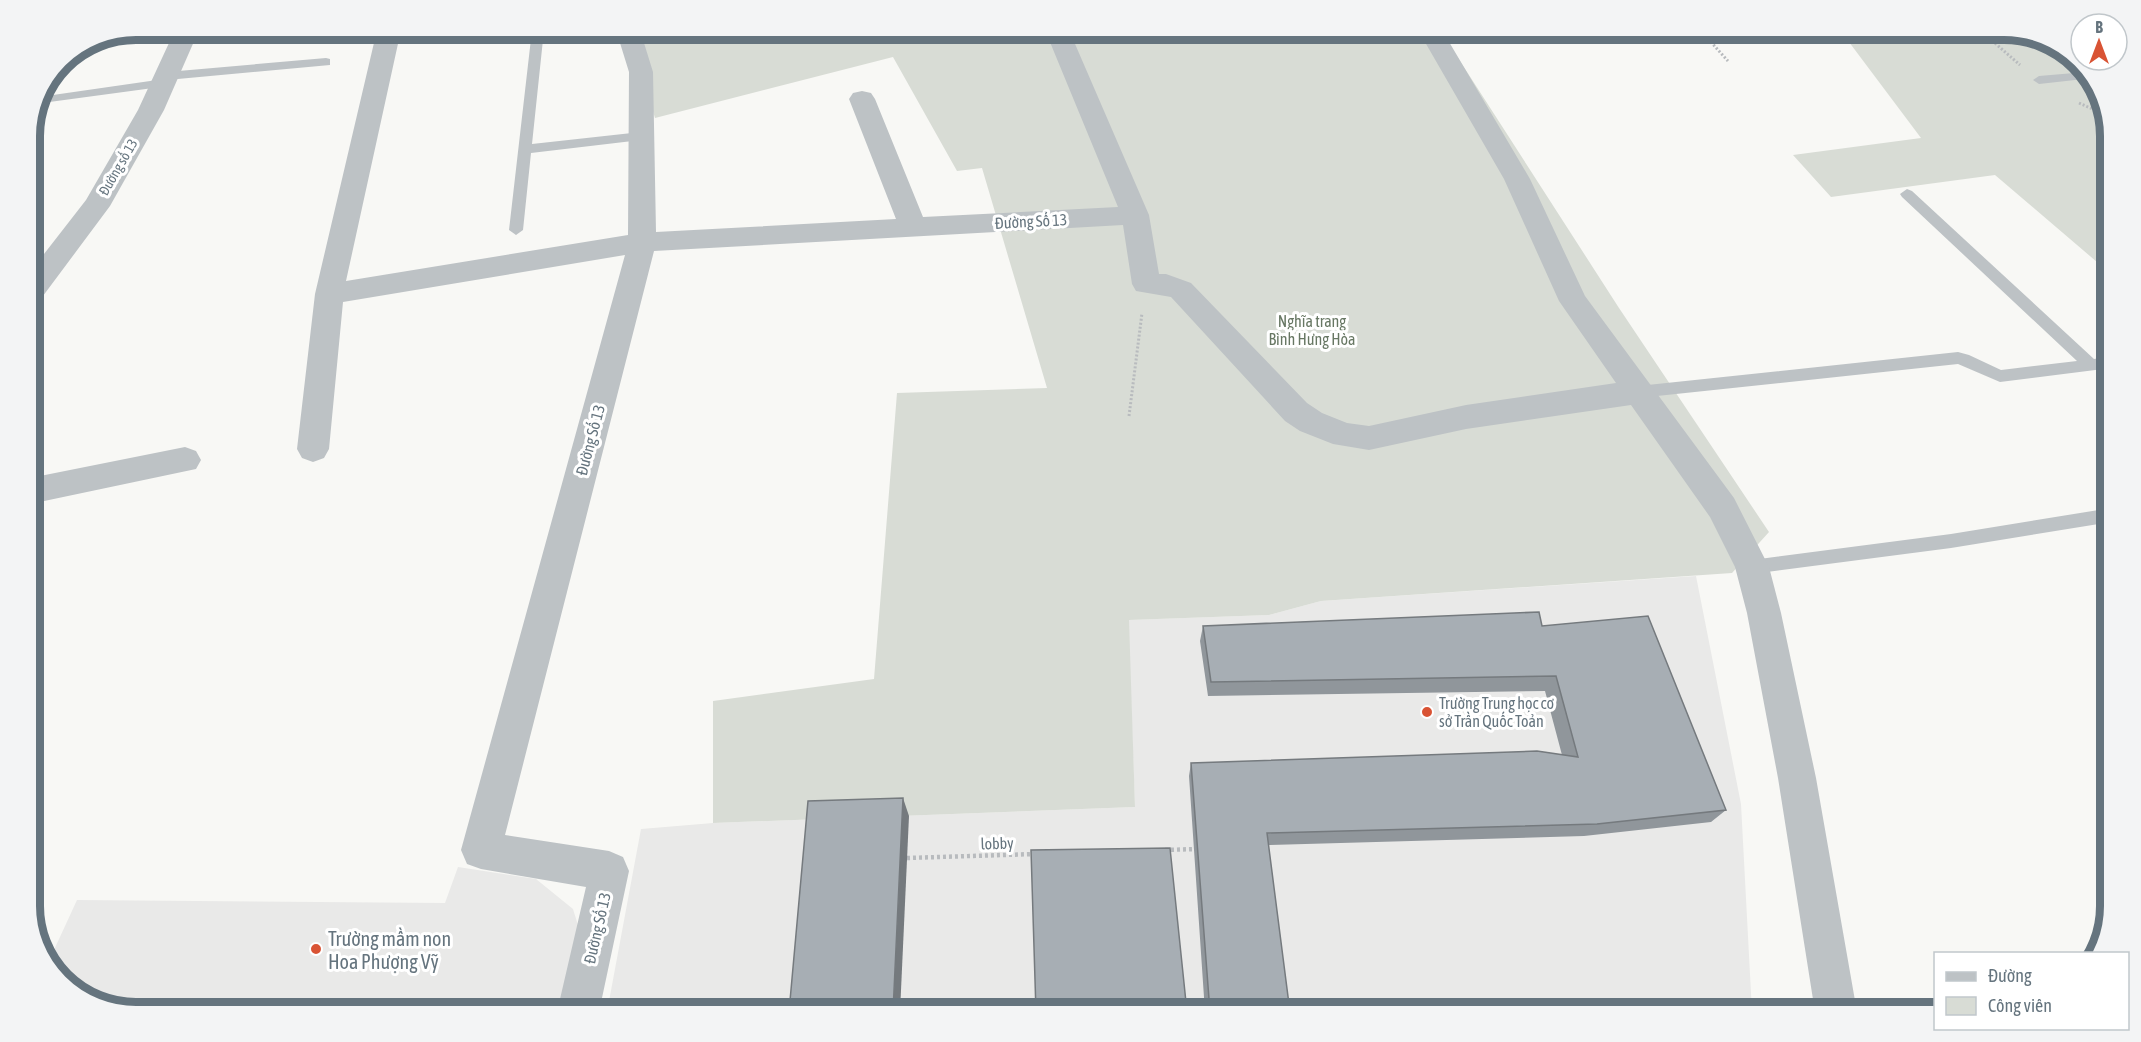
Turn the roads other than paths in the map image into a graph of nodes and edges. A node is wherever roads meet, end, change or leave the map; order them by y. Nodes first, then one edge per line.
1 (183, 40) edge
2 (387, 40) edge
3 (537, 40) edge
4 (631, 40) edge
5 (1061, 40) edge
6 (1436, 40) edge
7 (326, 62) dead end
8 (2079, 76) edge
9 (166, 79) junction
10 (2039, 80) dead end
11 (48, 99) edge
12 (862, 99) dead end
13 (641, 135) junction
14 (526, 149) junction
15 (1907, 194) dead end
16 (1135, 215) junction
17 (912, 227) junction
18 (516, 230) dead end
19 (642, 242) junction
20 (41, 278) edge
21 (328, 294) junction
22 (2100, 363) edge
23 (2090, 364) junction
24 (1638, 392) junction
25 (313, 449) dead end
26 (185, 460) dead end
27 (41, 489) edge
28 (2100, 516) edge
29 (1752, 567) junction
30 (580, 1001) edge
31 (1834, 1001) edge

1 - 9 street, Đường số 13
2 - 21 street
3 - 14 lane
4 - 13 street
5 - 16 street
6 - 24 street
7 - 9 lane
8 - 10 lane
9 - 11 lane
9 - 20 street, Đường số 13
12 - 17 street
13 - 14 lane
13 - 19 street
14 - 18 lane
15 - 23 lane
16 - 17 street, Đường Số 13
16 - 24 street
17 - 19 street, Đường Số 13
19 - 21 street
19 - 30 street, Đường Số 13
21 - 25 street
22 - 23 lane
23 - 24 lane
24 - 29 street
26 - 27 street
28 - 29 lane
29 - 31 street

